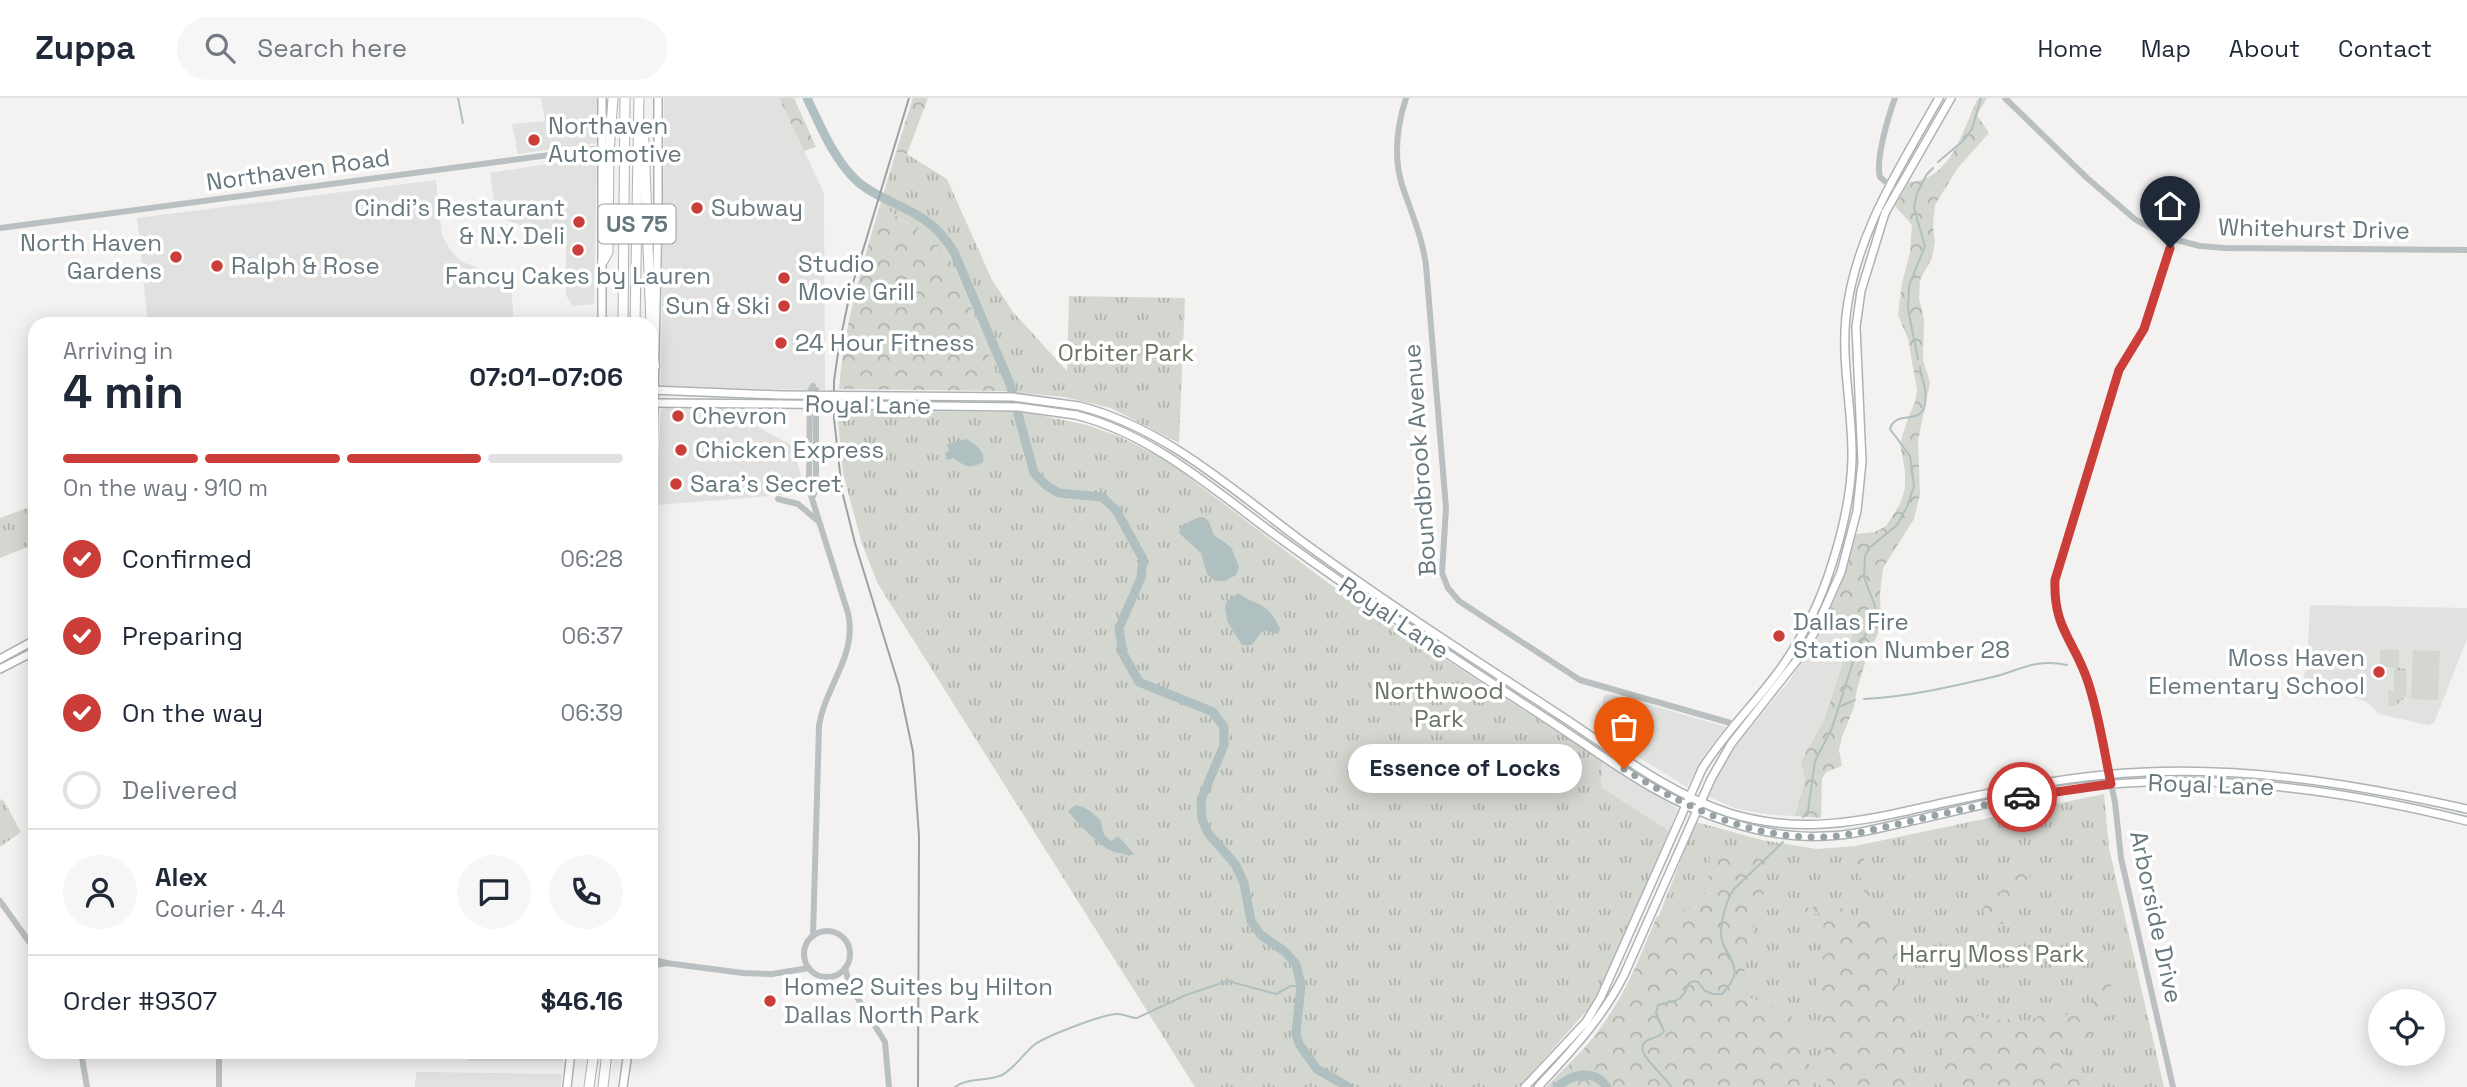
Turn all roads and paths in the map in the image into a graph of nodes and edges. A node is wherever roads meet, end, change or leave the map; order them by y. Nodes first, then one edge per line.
1 (602, 98) edge
2 (613, 98) edge
3 (625, 98) edge
4 (639, 98) edge
5 (657, 98) edge
6 (1406, 98) edge
7 (1895, 98) edge
8 (1939, 98) edge
9 (1951, 98) edge
10 (2005, 98) edge
11 (639, 123) junction
12 (602, 148) junction
13 (1890, 186) junction
14 (1897, 191) junction
15 (0, 228) edge
16 (2173, 239) junction
17 (2467, 250) edge
18 (603, 261) junction
19 (602, 317) edge
20 (623, 317) edge
21 (635, 317) edge
22 (650, 317) edge
23 (655, 317) edge
24 (658, 390) edge
25 (658, 403) edge
26 (1149, 433) junction
27 (1144, 442) junction
28 (813, 496) junction
29 (778, 499) dead end
30 (819, 523) junction
31 (1826, 582) junction
32 (1835, 585) junction
33 (1805, 628) junction
34 (1814, 633) junction
35 (28, 644) edge
36 (28, 655) edge
37 (0, 659) edge
38 (0, 669) edge
39 (1780, 670) junction
40 (1787, 676) junction
41 (1734, 724) junction
42 (2109, 774) junction
43 (2111, 784) junction
44 (1690, 796) junction
45 (1700, 801) junction
46 (1686, 805) junction
47 (2467, 809) edge
48 (1696, 810) junction
49 (2467, 821) edge
50 (1788, 824) junction
51 (1786, 834) junction
52 (1646, 898) junction
53 (0, 901) edge
54 (1656, 903) junction
55 (813, 916) junction
56 (825, 932) junction
57 (813, 936) junction
58 (28, 940) edge
59 (805, 957) junction
60 (658, 961) edge
61 (667, 964) junction
62 (658, 965) edge
63 (809, 968) junction
64 (845, 968) junction
65 (785, 971) junction
66 (835, 976) junction
67 (850, 986) junction
68 (82, 1059) edge
69 (219, 1059) edge
70 (570, 1059) edge
71 (593, 1059) edge
72 (606, 1059) edge
73 (627, 1059) edge
74 (87, 1087) edge
75 (219, 1087) edge
76 (567, 1087) edge
77 (589, 1087) edge
78 (603, 1087) edge
79 (623, 1087) edge
80 (889, 1087) edge
81 (1525, 1087) edge
82 (1538, 1087) edge
83 (2173, 1087) edge

1 - 12 main road
2 - 18 highway
3 - 20 highway, US 75
4 - 11 highway, US 75
5 - 23 main road
6 - 41 street, Boundbrook Avenue
7 - 13 street
8 - 13 main road
9 - 14 main road
10 - 16 street, Whitehurst Drive
11 - 21 highway, US 75
11 - 22 highway
12 - 15 street, Northaven Road
12 - 18 main road
13 - 14 street
13 - 31 main road
14 - 32 main road
16 - 17 street, Whitehurst Drive
16 - 42 street, Arborside Drive
18 - 19 main road
24 - 26 main road, Royal Lane, bridge
25 - 27 main road, Royal Lane, bridge
26 - 27 main road
26 - 44 main road, Royal Lane
27 - 46 main road, Royal Lane
28 - 28 street
28 - 30 street
29 - 30 street
30 - 55 street
31 - 32 main road
31 - 33 main road
32 - 34 main road
33 - 34 main road
33 - 39 main road
34 - 40 main road
35 - 37 main road
36 - 38 main road
39 - 40 main road
39 - 41 main road
40 - 45 main road
41 - 44 main road
42 - 43 street, Arborside Drive
42 - 47 main road, Royal Lane
42 - 50 main road, Royal Lane
43 - 49 main road, Royal Lane
43 - 51 main road, Royal Lane
43 - 83 street, Arborside Drive
44 - 45 main road, Royal Lane
44 - 46 main road
45 - 48 main road
45 - 50 main road, Royal Lane
46 - 48 main road, Royal Lane
46 - 52 main road
48 - 51 main road, Royal Lane
48 - 54 main road
50 - 51 main road
52 - 54 main road
52 - 81 main road
53 - 58 street
54 - 82 main road
55 - 56 street
55 - 57 street
56 - 57 street
56 - 64 street
57 - 59 street
59 - 63 street
59 - 65 street
60 - 61 street
61 - 62 street
61 - 65 street
63 - 65 street
63 - 66 street
64 - 66 street
64 - 67 street
66 - 67 street
67 - 80 street
68 - 74 street
69 - 75 street
70 - 76 main road
71 - 77 highway
72 - 78 highway
73 - 79 main road

